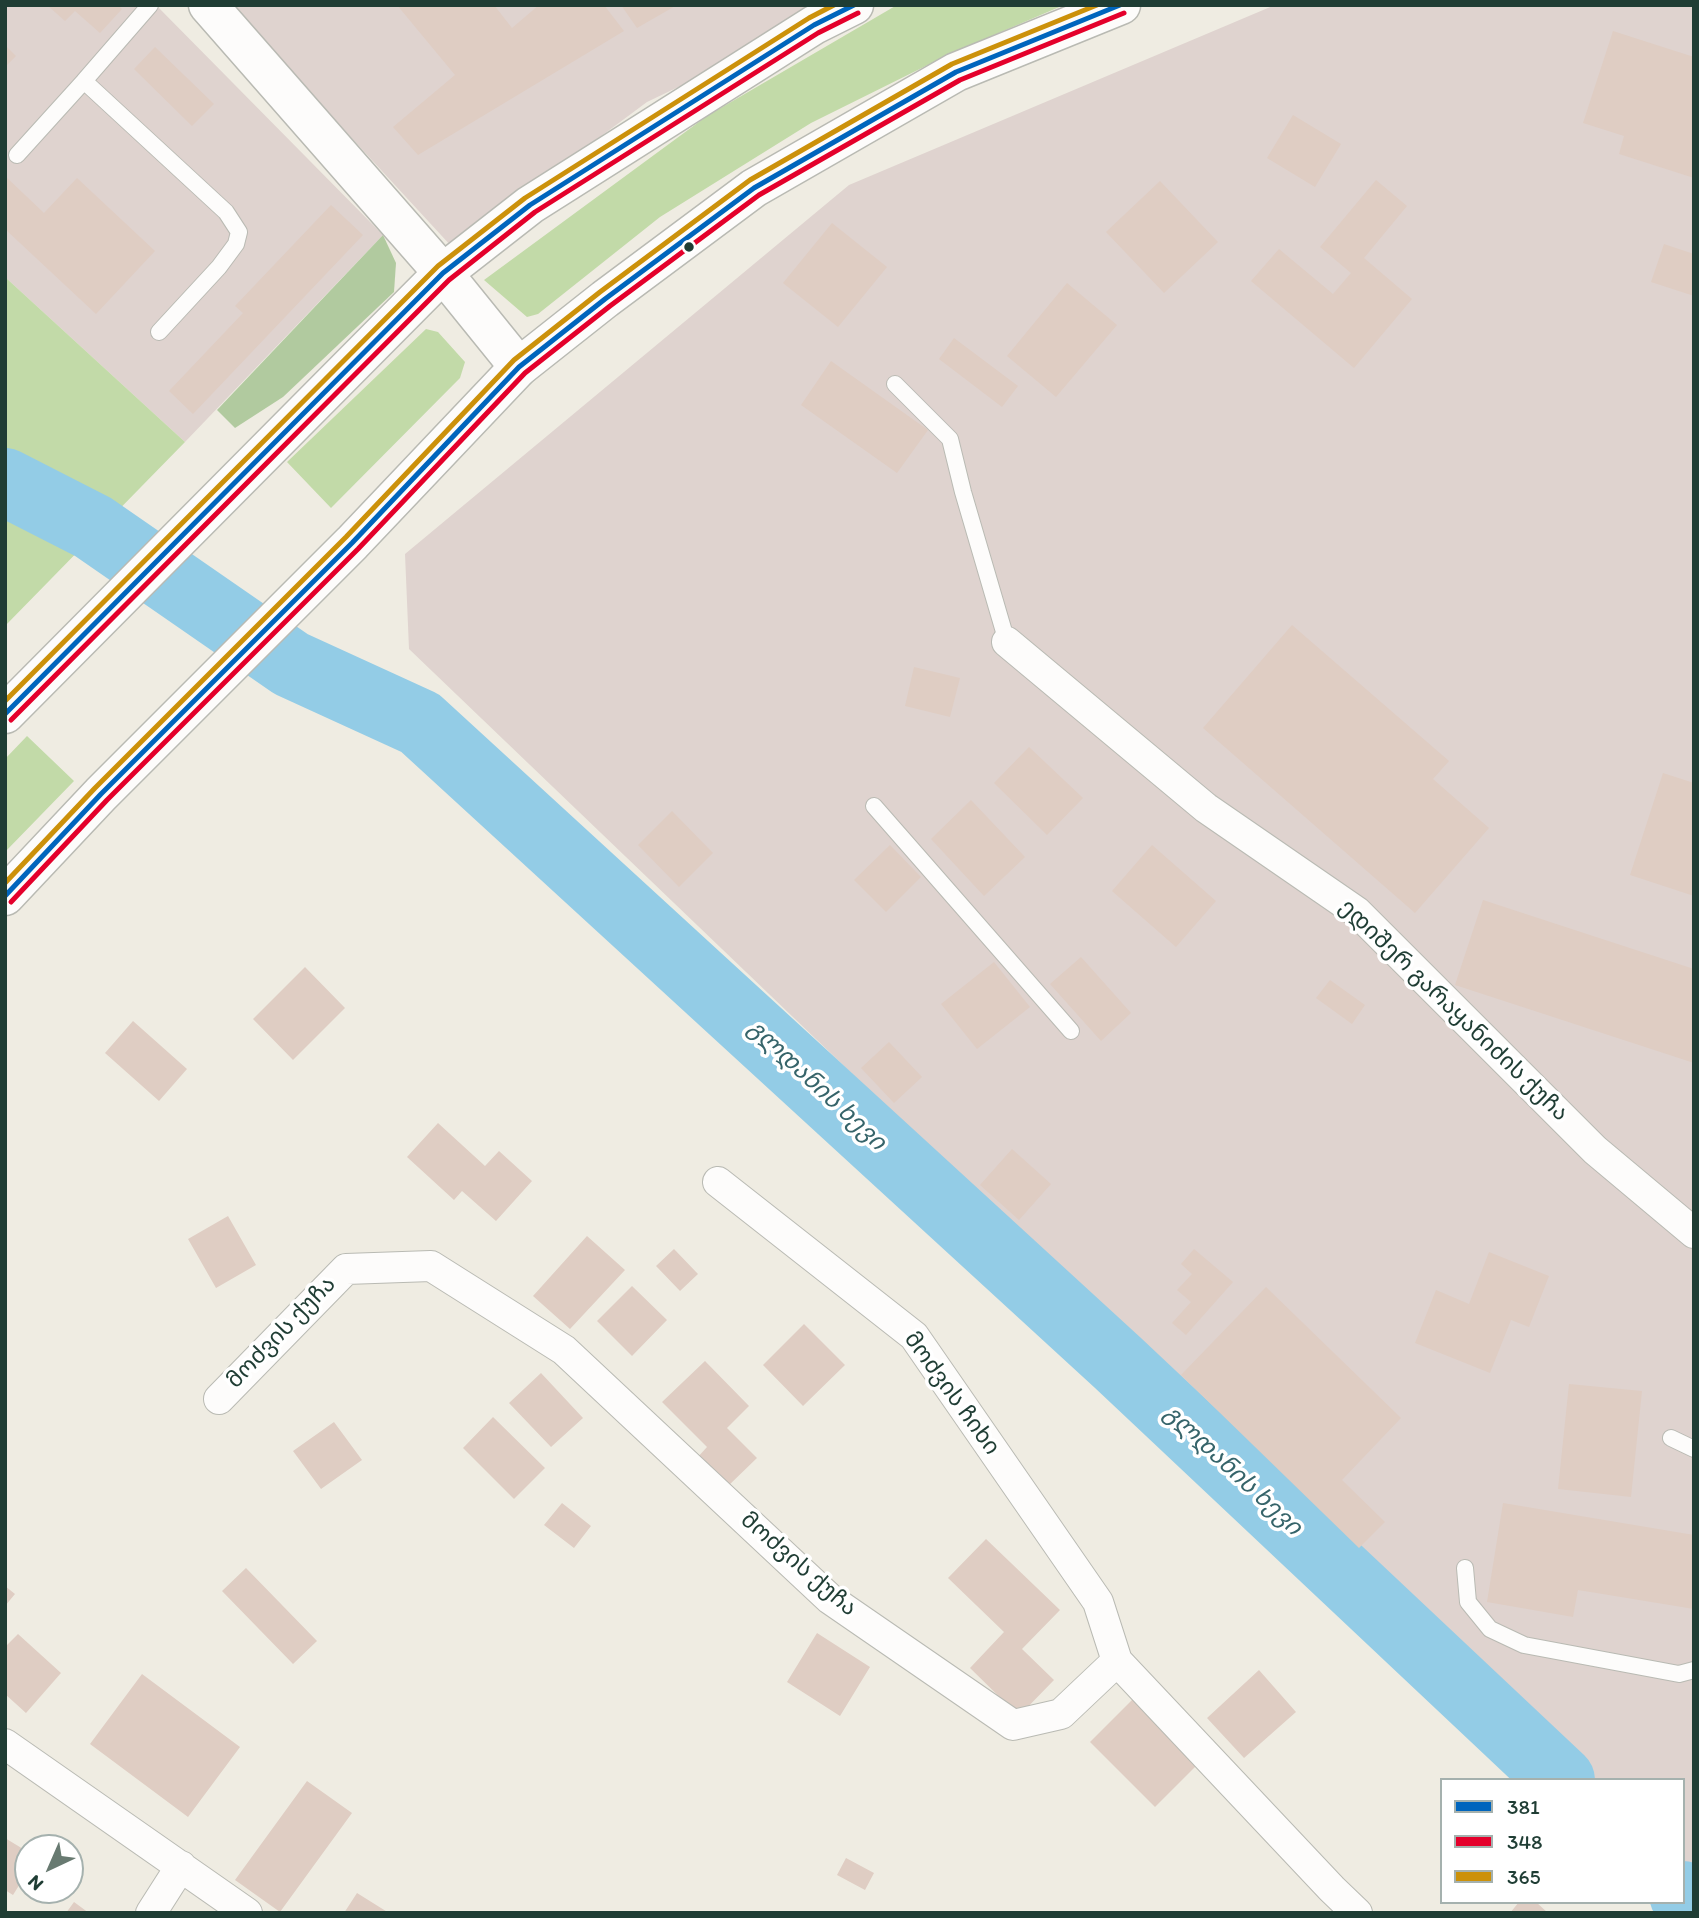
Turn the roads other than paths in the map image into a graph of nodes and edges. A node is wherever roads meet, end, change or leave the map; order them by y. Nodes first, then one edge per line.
1 (150, 5) edge
2 (208, 5) edge
3 (854, 5) edge
4 (1121, 5) edge
5 (808, 15) edge
6 (83, 81) junction
7 (17, 155) dead end
8 (443, 273) junction
9 (159, 332) dead end
10 (519, 367) junction
11 (895, 384) dead end
12 (1007, 642) joint
13 (9, 711) edge
14 (874, 806) dead end
15 (5, 896) edge
16 (1071, 1031) dead end
17 (718, 1182) dead end
18 (1694, 1233) edge
19 (219, 1399) dead end
20 (1671, 1438) dead end
21 (1694, 1449) edge
22 (1465, 1568) dead end
23 (1117, 1661) junction
24 (1694, 1670) edge
25 (5, 1744) edge
26 (181, 1866) junction
27 (151, 1913) edge
28 (247, 1913) edge
29 (1357, 1913) edge

1 - 6 lane
2 - 8 main road
3 - 5 main road
4 - 10 main road
5 - 8 main road
6 - 7 lane
6 - 9 lane
8 - 10 main road
8 - 13 main road
10 - 15 main road
11 - 12 lane
12 - 18 street, ედიშერ გარაყანიძის ქუჩა
14 - 16 lane
17 - 23 street, მოძვის ჩიხი
19 - 23 street, მოძვის ქუჩა
20 - 21 lane
22 - 24 lane
23 - 29 street
25 - 26 street
26 - 27 street
26 - 28 street

